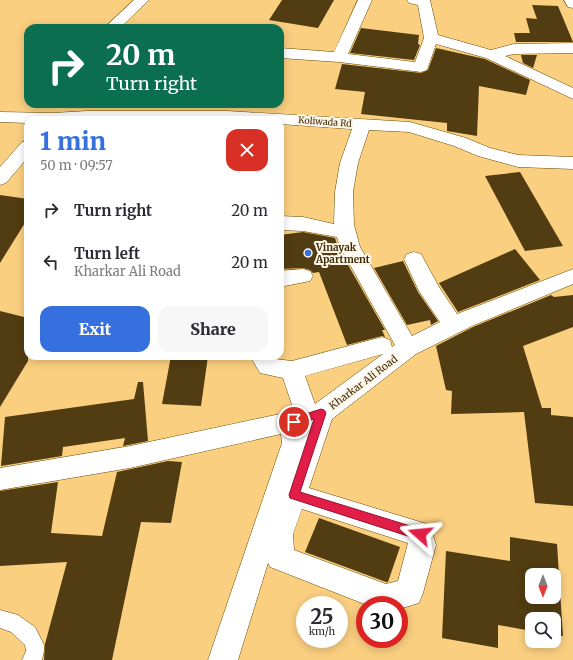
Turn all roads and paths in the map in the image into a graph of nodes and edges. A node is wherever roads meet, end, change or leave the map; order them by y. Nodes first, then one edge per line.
1 (142, 0) edge
2 (365, 0) edge
3 (421, 0) edge
4 (571, 0) edge
5 (573, 4) edge
6 (115, 24) edge
7 (431, 38) junction
8 (573, 48) edge
9 (284, 53) edge
10 (491, 55) junction
11 (339, 57) junction
12 (573, 94) edge
13 (56, 114) edge
14 (87, 116) edge
15 (87, 116) edge
16 (227, 116) edge
17 (0, 117) edge
18 (284, 119) edge
19 (362, 124) junction
20 (24, 151) edge
21 (573, 163) edge
22 (0, 179) edge
23 (284, 223) edge
24 (336, 231) dead end
25 (414, 259) dead end
26 (303, 276) dead end
27 (573, 276) edge
28 (284, 278) edge
29 (454, 326) junction
30 (382, 346) dead end
31 (408, 348) junction
32 (264, 360) edge
33 (292, 370) junction
34 (307, 418) junction
35 (0, 479) edge
36 (294, 495) junction
37 (0, 619) edge
38 (32, 660) edge
39 (223, 660) edge

1 - 6 street
2 - 11 street
3 - 7 street
4 - 5 street
7 - 10 street
7 - 11 street
8 - 10 street
9 - 11 street
10 - 12 street
13 - 15 street, Koliwada Rd
13 - 17 street, Koliwada Rd
14 - 16 street, Koliwada Rd
18 - 19 street, Koliwada Rd
19 - 21 street, Koliwada Rd
19 - 31 street
20 - 22 street
23 - 24 street
25 - 29 street
26 - 28 street
27 - 29 street, Kharkar Ali Road
29 - 31 street, Kharkar Ali Road
30 - 33 street
31 - 34 street, Kharkar Ali Road
32 - 33 street
33 - 34 street
34 - 35 street, Kharkar Ali Road
34 - 36 street
34 - 39 street
36 - 36 street
37 - 38 lane

